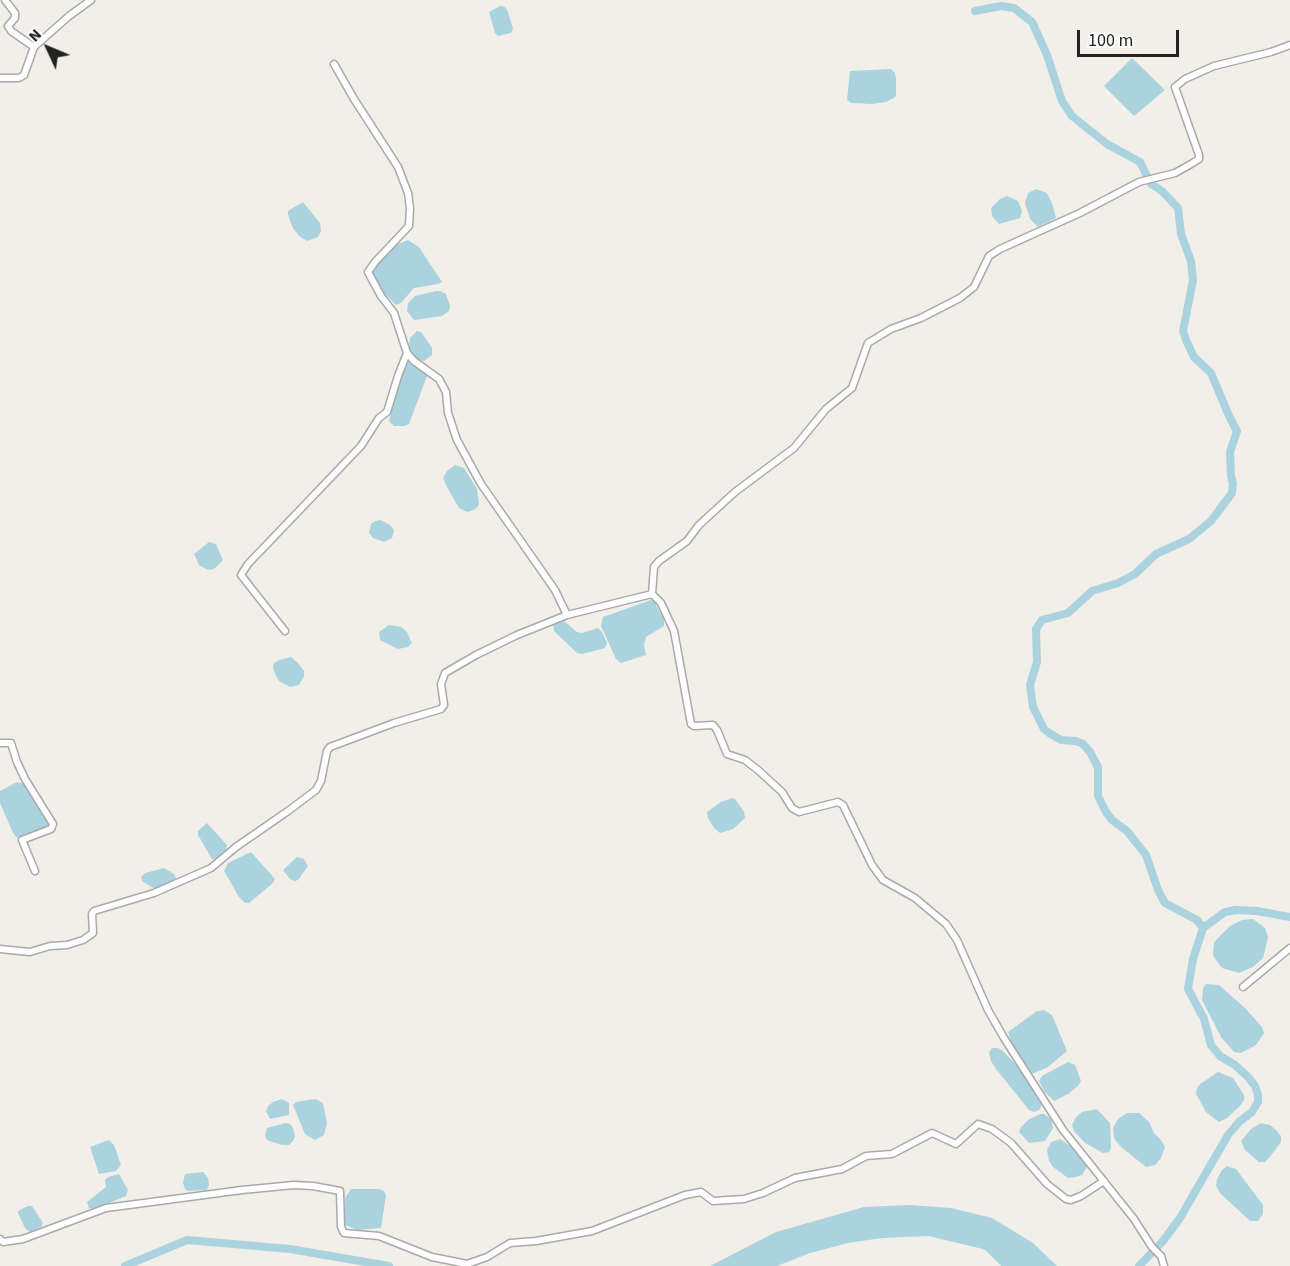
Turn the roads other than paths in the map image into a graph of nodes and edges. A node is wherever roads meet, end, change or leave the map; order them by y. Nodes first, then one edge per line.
1 (5, 0) edge
2 (91, 0) edge
3 (1290, 45) edge
4 (34, 47) junction
5 (334, 64) dead end
6 (0, 78) edge
7 (407, 353) junction
8 (652, 594) junction
9 (567, 615) junction
10 (285, 631) dead end
11 (0, 743) edge
12 (35, 871) dead end
13 (1290, 948) edge
14 (0, 950) edge
15 (1243, 987) dead end
16 (1104, 1181) junction
17 (0, 1239) edge
18 (1164, 1266) edge

1 - 4 street
2 - 4 street
3 - 8 street
4 - 6 street
5 - 7 street
7 - 9 street
7 - 10 street
8 - 9 street
8 - 16 street
9 - 14 street
11 - 12 street
13 - 15 street
16 - 17 street
16 - 18 street

